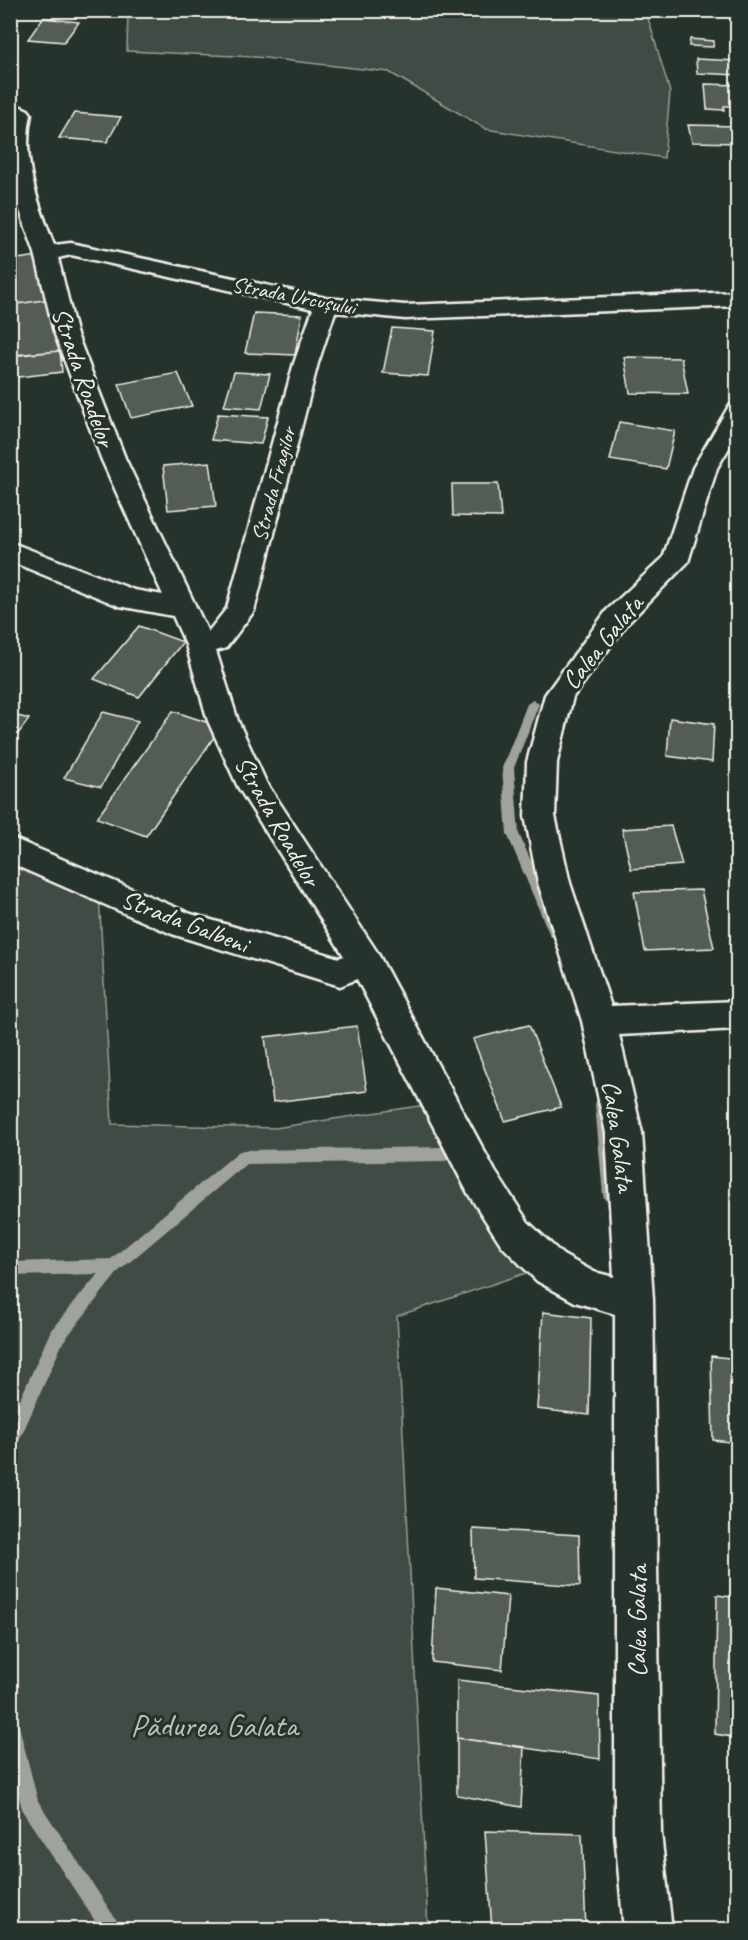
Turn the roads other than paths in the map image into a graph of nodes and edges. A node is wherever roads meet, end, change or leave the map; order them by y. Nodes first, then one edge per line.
1 (10, 108) edge
2 (45, 253) junction
3 (738, 299) edge
4 (326, 306) junction
5 (738, 411) edge
6 (10, 551) edge
7 (183, 608) junction
8 (200, 645) junction
9 (10, 849) edge
10 (365, 962) junction
11 (738, 1015) edge
12 (599, 1021) junction
13 (634, 1300) junction
14 (648, 1929) edge

1 - 2 street
2 - 4 street, Strada Urcușului
2 - 7 street, Strada Roadelor
3 - 4 street, Strada Urcușului
4 - 8 street, Strada Fragilor
5 - 12 street, Calea Galata
6 - 7 street
7 - 8 street, Strada Roadelor
8 - 10 street, Strada Roadelor
9 - 10 street, Strada Galbeni
10 - 13 street, Strada Roadelor
11 - 12 street
12 - 13 street, Calea Galata
13 - 14 street, Calea Galata

